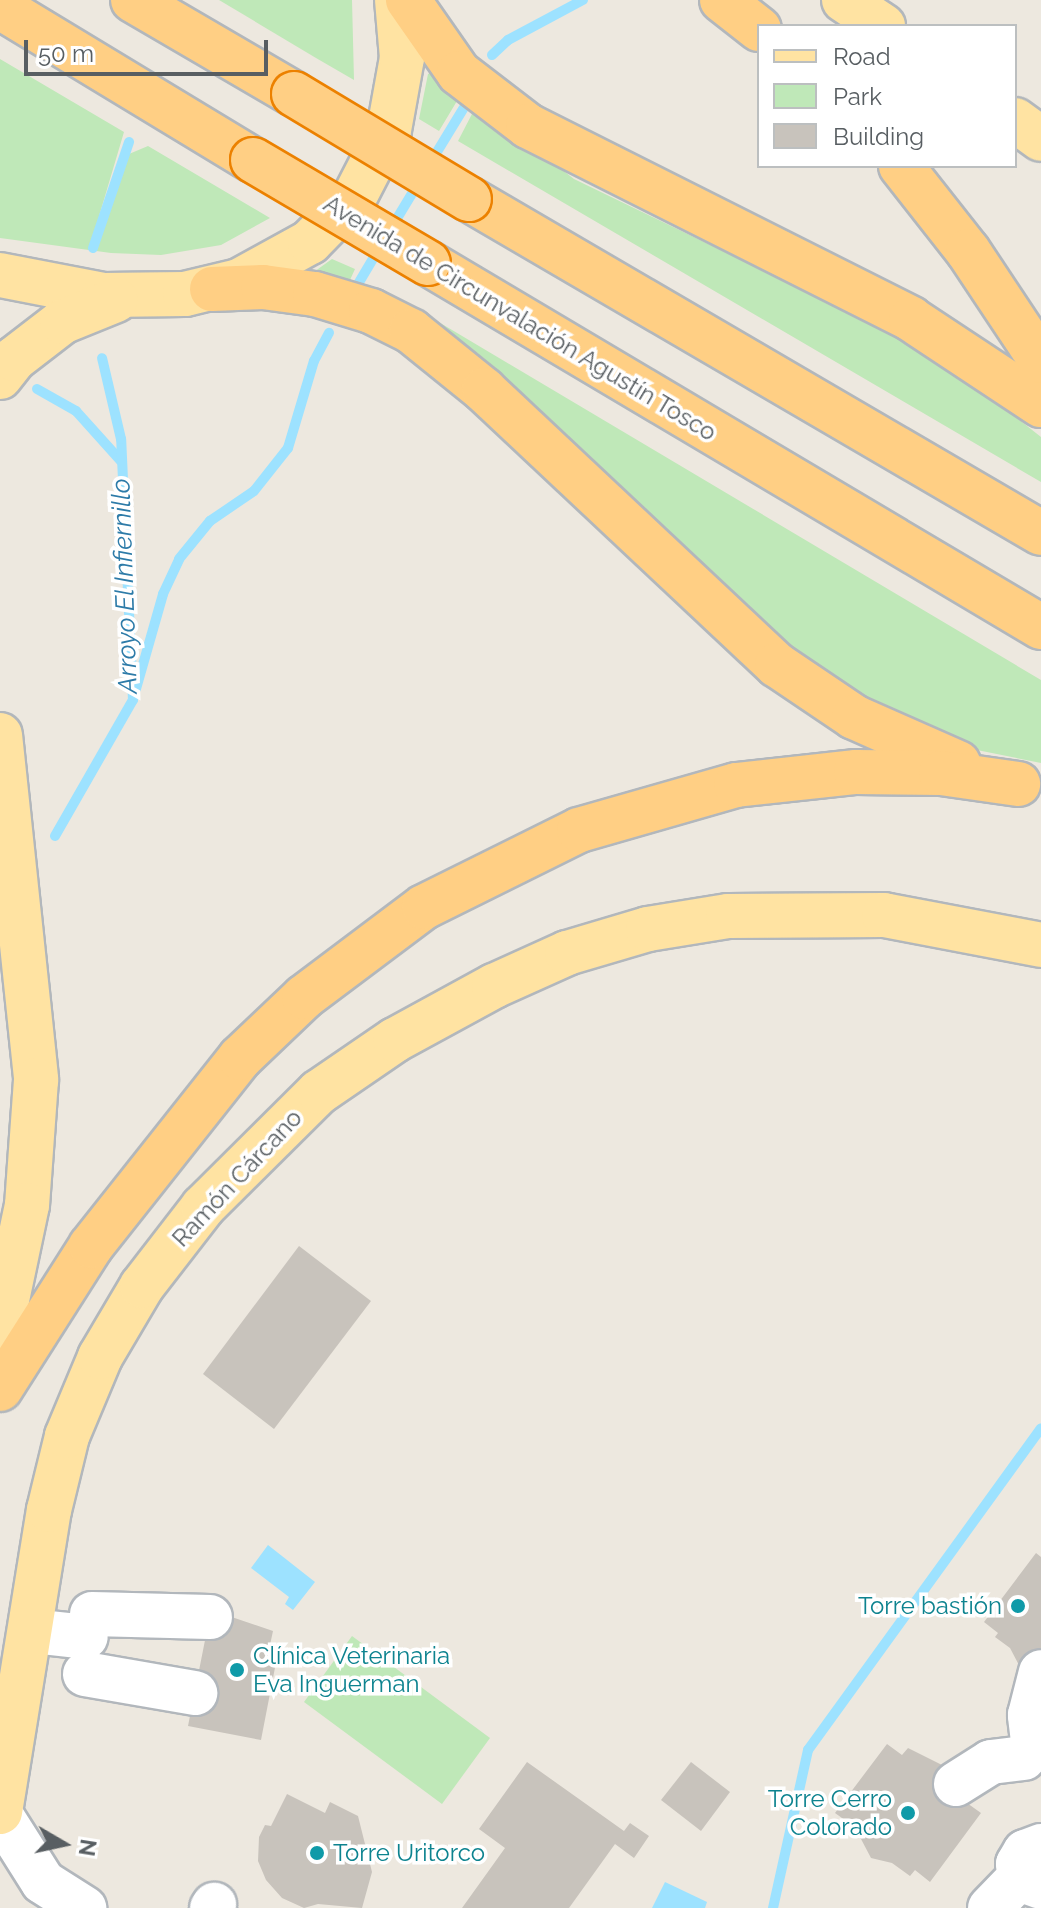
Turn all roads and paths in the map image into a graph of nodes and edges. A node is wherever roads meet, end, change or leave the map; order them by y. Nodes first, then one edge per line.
1 (133, 0) edge
2 (397, 0) edge
3 (408, 0) edge
4 (722, 0) edge
5 (844, 0) edge
6 (0, 7) edge
7 (880, 24) edge
8 (757, 27) edge
9 (1017, 121) edge
10 (1041, 139) edge
11 (903, 168) edge
12 (0, 275) edge
13 (212, 289) junction
14 (138, 295) junction
15 (1041, 361) edge
16 (0, 377) edge
17 (1041, 405) edge
18 (1041, 533) edge
19 (1041, 627) edge
20 (0, 735) edge
21 (1029, 786) edge
22 (1041, 945) edge
23 (0, 1333) edge
24 (0, 1389) edge
25 (210, 1617) dead end
26 (32, 1631) junction
27 (88, 1641) junction
28 (1041, 1672) edge
29 (26, 1673) junction
30 (195, 1693) dead end
31 (0, 1724) edge
32 (1035, 1754) edge
33 (956, 1784) dead end
34 (0, 1813) edge
35 (1032, 1868) edge
36 (84, 1908) edge
37 (990, 1908) edge

1 - 18 highway, bridge
2 - 13 main road
3 - 17 highway
4 - 8 highway
5 - 7 main road
6 - 19 highway, Avenida de Circunvalación Agustín Tosco, bridge
9 - 10 main road
11 - 15 highway
12 - 14 main road
13 - 14 main road
13 - 21 highway
14 - 16 main road
20 - 23 main road
21 - 24 highway
22 - 26 main road, Ramón Cárcano
25 - 27 street
26 - 27 street
26 - 29 main road, Ramón Cárcano
27 - 30 street
28 - 32 street
29 - 31 main road
29 - 34 main road, Ramón Cárcano
32 - 33 street
34 - 36 street
35 - 37 street

